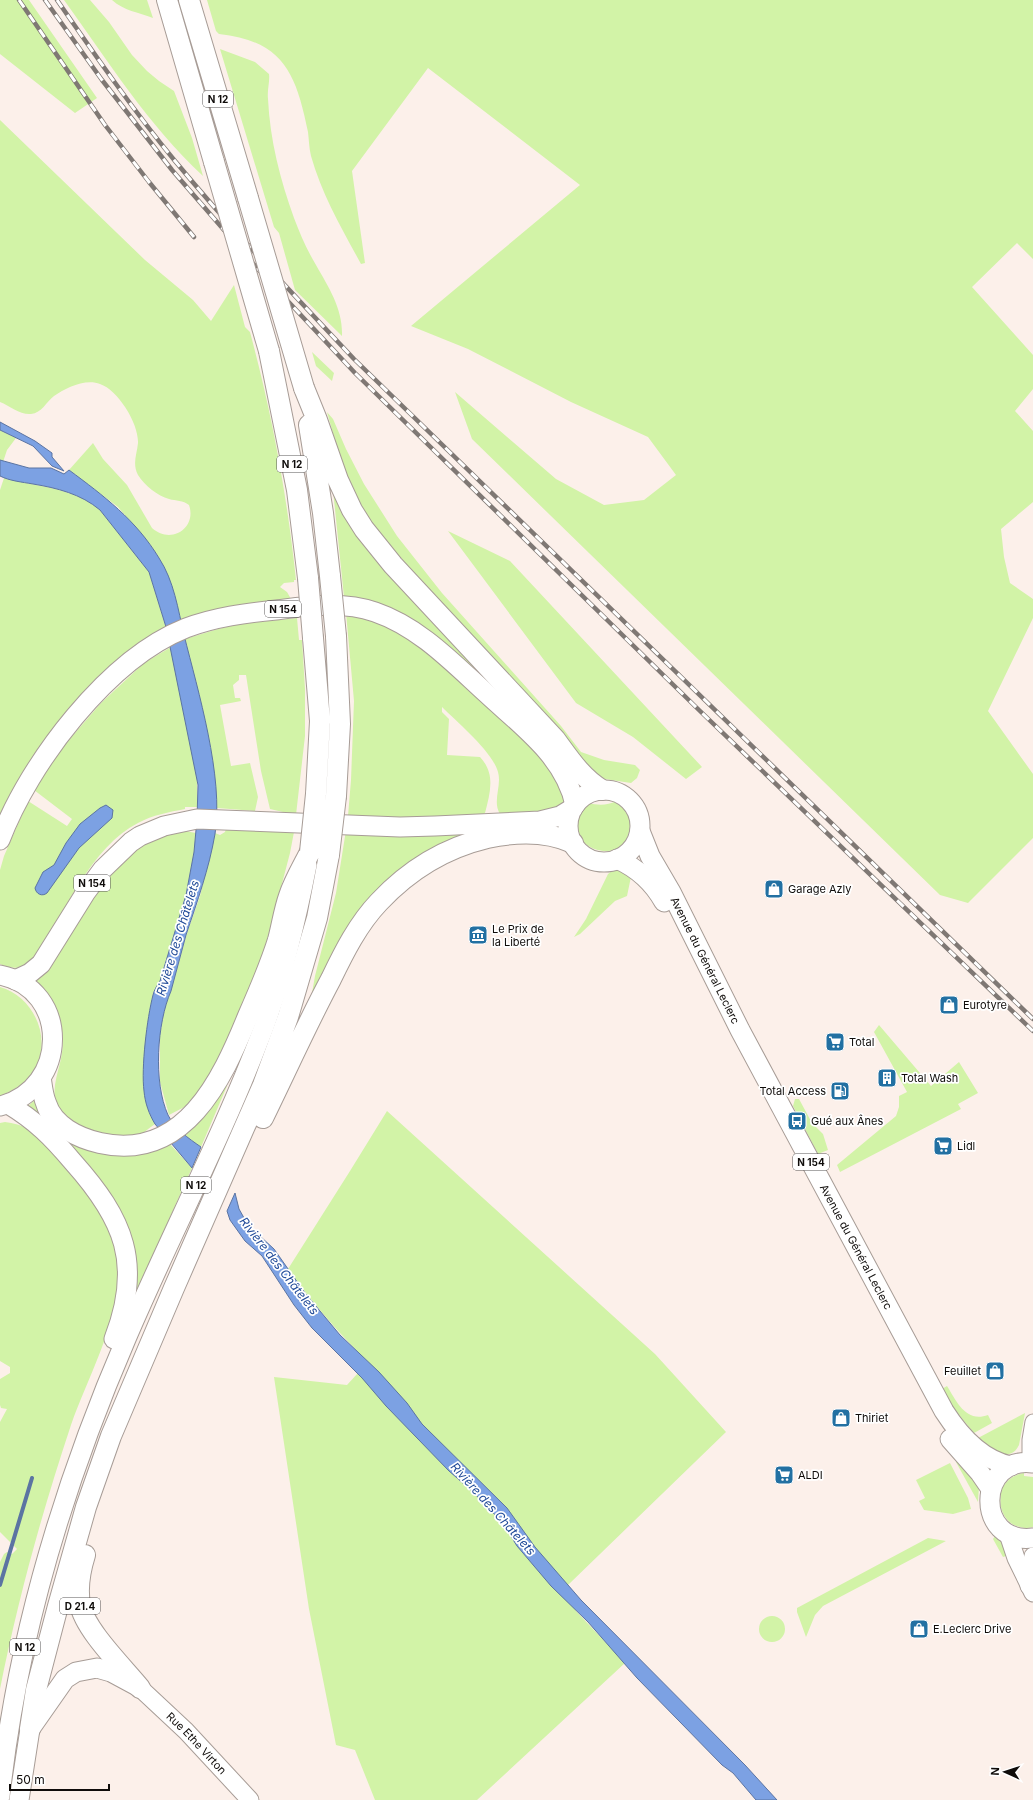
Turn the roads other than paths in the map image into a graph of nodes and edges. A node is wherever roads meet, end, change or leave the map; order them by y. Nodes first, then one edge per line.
1 (167, 0) edge
2 (189, 0) edge
3 (304, 388) junction
4 (602, 790) junction
5 (574, 807) junction
6 (640, 831) junction
7 (0, 840) edge
8 (573, 843) junction
9 (310, 852) junction
10 (617, 859) junction
11 (7, 977) edge
12 (41, 1080) junction
13 (4, 1105) edge
14 (229, 1164) junction
15 (1033, 1422) edge
16 (1032, 1463) edge
17 (1011, 1466) junction
18 (991, 1489) junction
19 (64, 1501) junction
20 (86, 1507) junction
21 (1008, 1534) junction
22 (1033, 1538) edge
23 (1033, 1556) edge
24 (1031, 1590) edge
25 (140, 1688) junction
26 (30, 1729) junction
27 (0, 1796) edge
28 (19, 1800) edge
29 (250, 1800) edge

1 - 9 highway, N 12, bridge
2 - 3 highway, N 12, bridge
3 - 4 highway
3 - 14 highway, N 12, bridge
4 - 5 main road
4 - 6 main road
5 - 7 main road, N 154
5 - 8 main road
5 - 11 main road, N 154
6 - 10 main road
6 - 17 main road, Avenue du Général Leclerc / N 154
8 - 10 main road
8 - 14 highway
9 - 12 highway
9 - 19 main road, N 12
10 - 18 main road, Avenue du Général Leclerc / N 154
11 - 12 main road
12 - 13 main road
13 - 19 main road
14 - 20 highway, N 12
15 - 16 street
16 - 17 main road
17 - 18 main road
18 - 21 main road
19 - 27 main road, N 12
20 - 25 highway, D 21.4
20 - 26 highway, N 12
21 - 22 main road
21 - 24 main road
23 - 24 main road
25 - 26 main road, D 21.4
25 - 29 main road, Rue Ethe Virton / D 21.4
26 - 28 main road, N 12

